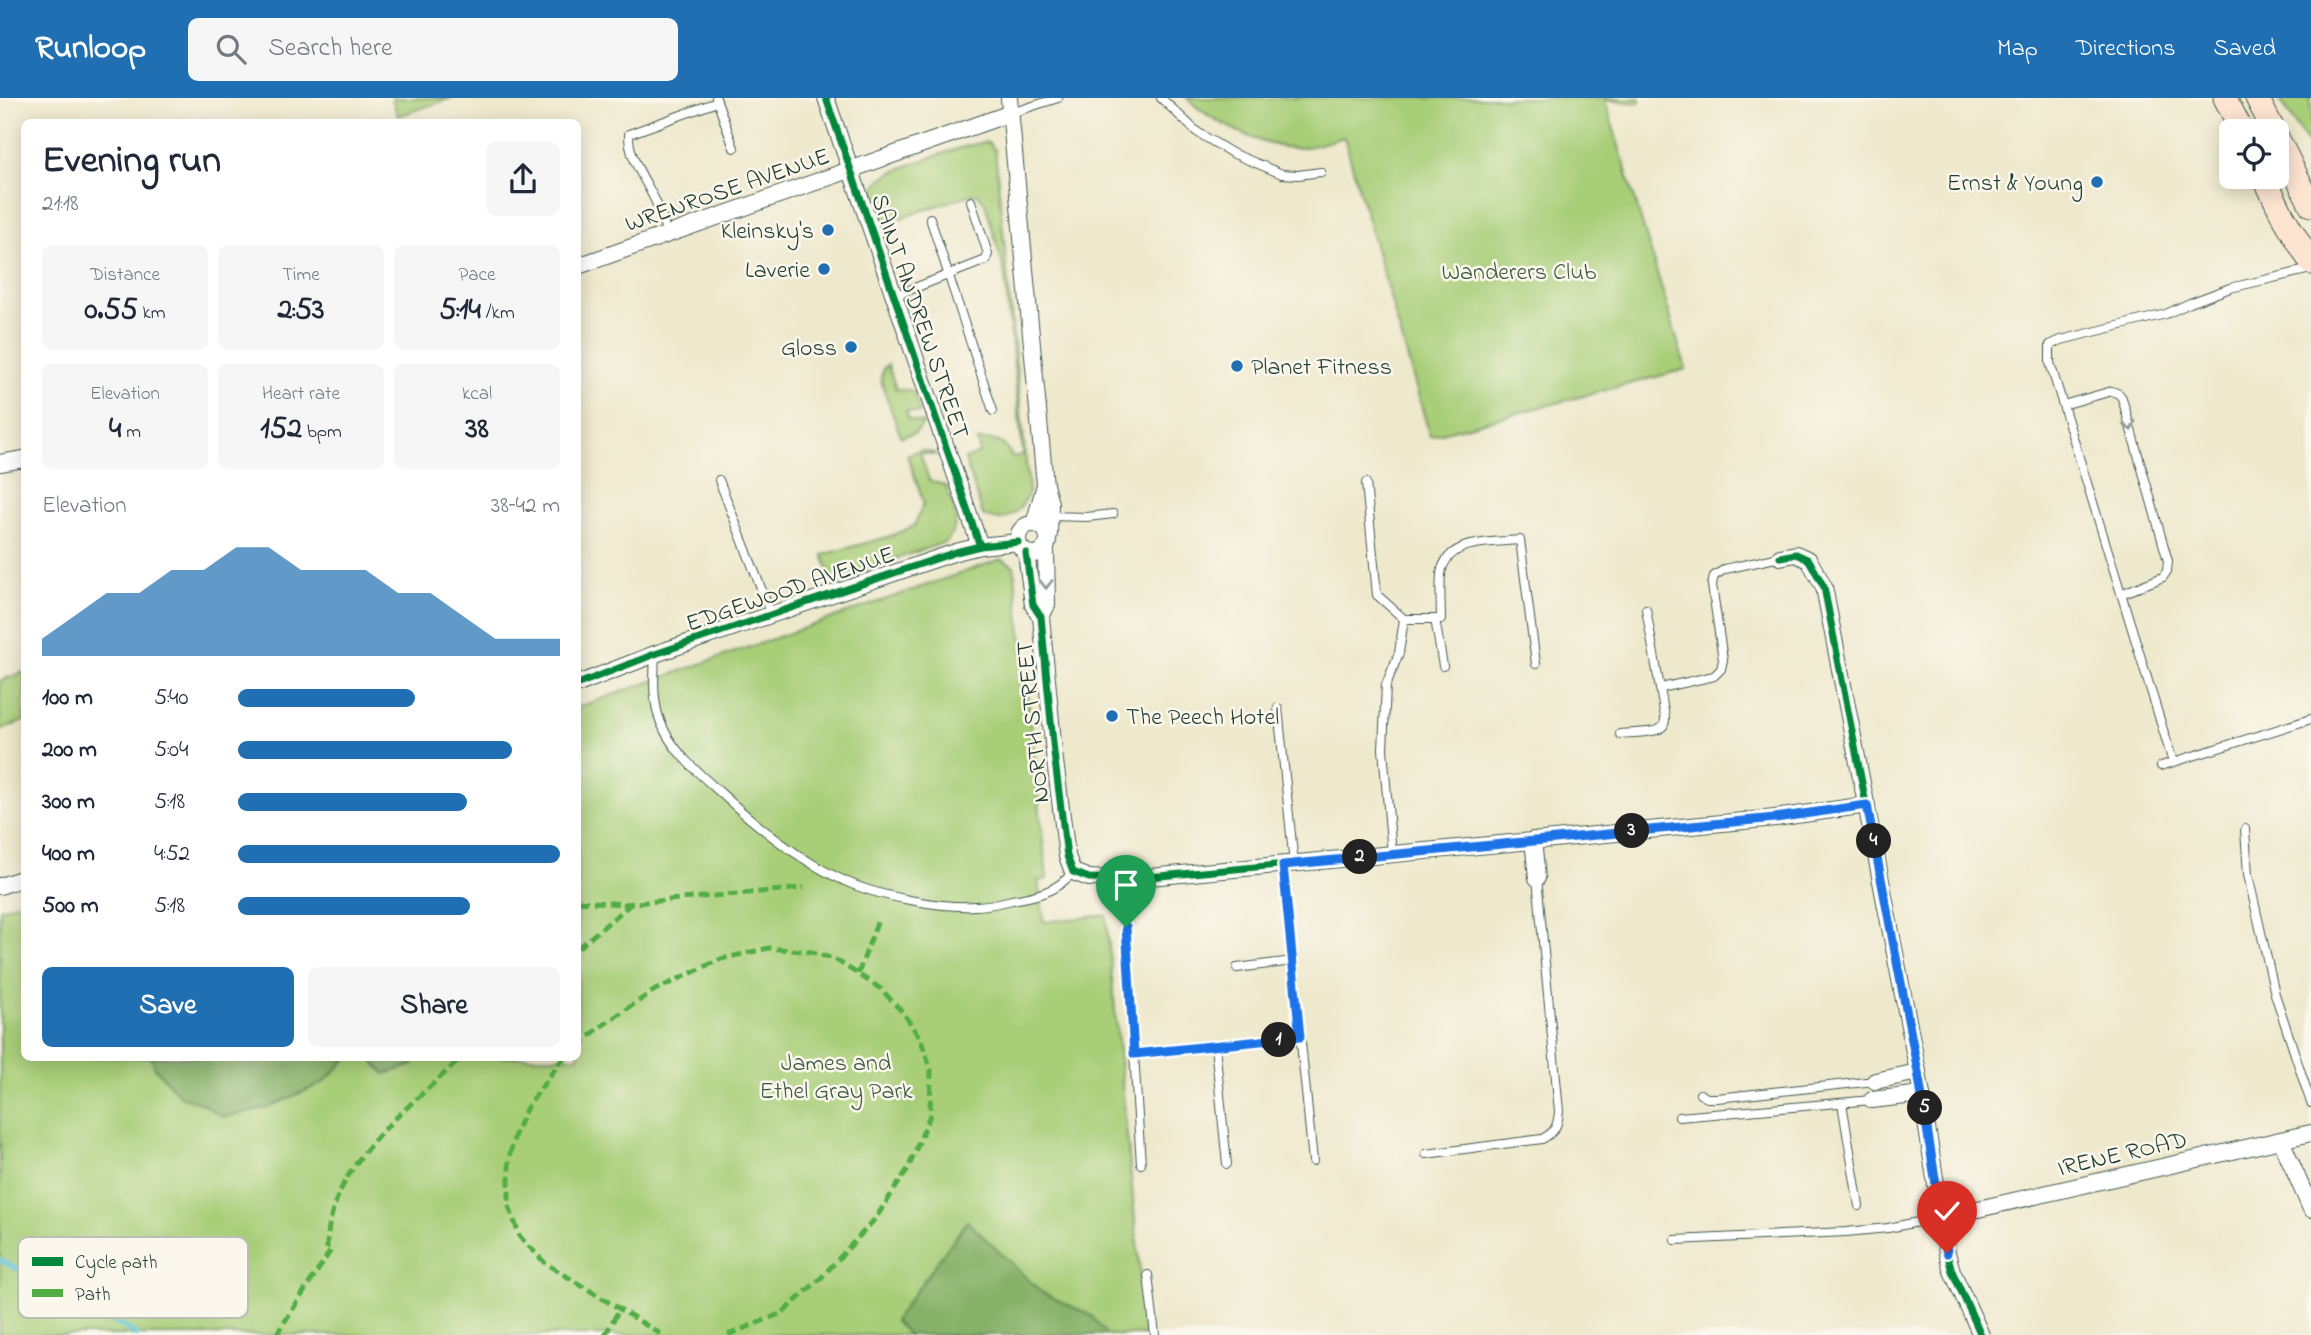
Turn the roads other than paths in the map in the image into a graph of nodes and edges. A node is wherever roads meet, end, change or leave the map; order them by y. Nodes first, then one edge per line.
1 (825, 98) edge
2 (1058, 98) edge
3 (1161, 98) edge
4 (2225, 98) edge
5 (2257, 98) edge
6 (717, 100) edge
7 (1010, 106) edge
8 (2236, 119) edge
9 (2268, 119) edge
10 (734, 148) dead end
11 (2289, 161) edge
12 (850, 170) junction
13 (1321, 172) dead end
14 (2270, 189) edge
15 (971, 201) dead end
16 (2311, 205) edge
17 (930, 218) dead end
18 (667, 234) junction
19 (2311, 263) edge
20 (581, 264) edge
21 (2311, 269) edge
22 (950, 275) junction
23 (894, 296) junction
24 (2063, 405) junction
25 (993, 411) dead end
26 (21, 460) edge
27 (0, 463) edge
28 (719, 480) dead end
29 (1366, 483) dead end
30 (1045, 485) junction
31 (1113, 514) dead end
32 (1050, 516) junction
33 (1034, 524) junction
34 (1047, 542) junction
35 (980, 546) junction
36 (1022, 547) junction
37 (1780, 558) joint
38 (2121, 594) junction
39 (1646, 609) dead end
40 (771, 615) junction
41 (1041, 617) junction
42 (1404, 619) junction
43 (1435, 619) junction
44 (655, 654) junction
45 (1536, 664) dead end
46 (1443, 666) dead end
47 (581, 683) edge
48 (1661, 688) junction
49 (1278, 708) dead end
50 (2311, 719) edge
51 (1620, 734) dead end
52 (2173, 762) junction
53 (2161, 766) dead end
54 (1867, 805) junction
55 (2245, 829) dead end
56 (1533, 840) junction
57 (1392, 854) junction
58 (1289, 864) junction
59 (1073, 872) junction
60 (1537, 878) joint
61 (21, 879) edge
62 (0, 886) edge
63 (1126, 927) dead end
64 (1293, 961) junction
65 (1237, 968) dead end
66 (1300, 1037) junction
67 (1215, 1046) junction
68 (1134, 1054) junction
69 (1918, 1072) junction
70 (1875, 1081) joint
71 (1700, 1094) dead end
72 (1922, 1094) junction
73 (1872, 1100) joint
74 (1842, 1103) junction
75 (2311, 1103) edge
76 (1679, 1117) dead end
77 (2311, 1133) edge
78 (2281, 1140) junction
79 (1426, 1154) dead end
80 (1313, 1161) dead end
81 (1142, 1164) dead end
82 (1227, 1164) dead end
83 (1859, 1206) dead end
84 (2311, 1209) edge
85 (1942, 1217) junction
86 (1675, 1240) dead end
87 (1148, 1275) dead end
88 (1155, 1335) edge
89 (1981, 1335) edge

1 - 12 street, SAINT ANDREW STREET
2 - 7 lane
3 - 13 lane
4 - 8 main road
5 - 9 main road
6 - 10 lane
6 - 18 lane
7 - 12 street, WRENROSE AVENUE
7 - 30 street, NORTH STREET
11 - 16 main road
12 - 18 street, WRENROSE AVENUE
12 - 23 street, SAINT ANDREW STREET
14 - 19 main road
15 - 22 lane
17 - 22 lane
18 - 20 street, WRENROSE AVENUE
21 - 24 lane
22 - 23 lane
22 - 25 lane
23 - 35 street, SAINT ANDREW STREET
24 - 38 lane
24 -> 38 lane
26 - 27 street
28 - 40 lane
29 - 42 lane
30 - 32 street, NORTH STREET
30 - 33 street, NORTH STREET
31 - 32 lane
32 - 34 street, NORTH STREET
33 - 34 street
33 - 36 street
34 - 36 street
34 -> 41 street, NORTH STREET
35 - 36 street, EDGEWOOD AVENUE
35 - 40 street, EDGEWOOD AVENUE
36 - 41 street, NORTH STREET
37 - 48 lane
37 - 54 street
38 - 52 lane
39 - 48 lane
40 - 44 street, EDGEWOOD AVENUE
41 - 59 street, NORTH STREET
42 - 43 lane
42 - 57 lane
43 - 45 lane
43 - 46 lane
44 - 47 street, EDGEWOOD AVENUE
44 - 59 lane
48 - 51 lane
49 - 58 lane
50 - 52 lane
52 - 53 lane
54 - 56 street
54 - 69 street
55 - 75 lane
56 - 57 street
56 - 60 street
57 - 58 street
58 - 59 street
58 - 64 lane
60 - 79 lane
61 - 62 street
63 - 68 lane
64 - 65 lane
64 - 66 lane
66 - 67 lane
66 - 80 lane
67 - 68 lane
67 - 82 lane
68 - 81 lane
69 - 70 street
69 - 72 street
70 - 71 lane
72 - 73 street
72 - 85 street
73 - 74 lane
74 - 76 lane
74 - 83 lane
77 - 78 street, IRENE ROAD
78 - 84 street
78 - 85 street, IRENE ROAD
85 - 86 lane
85 - 89 street
87 - 88 lane

